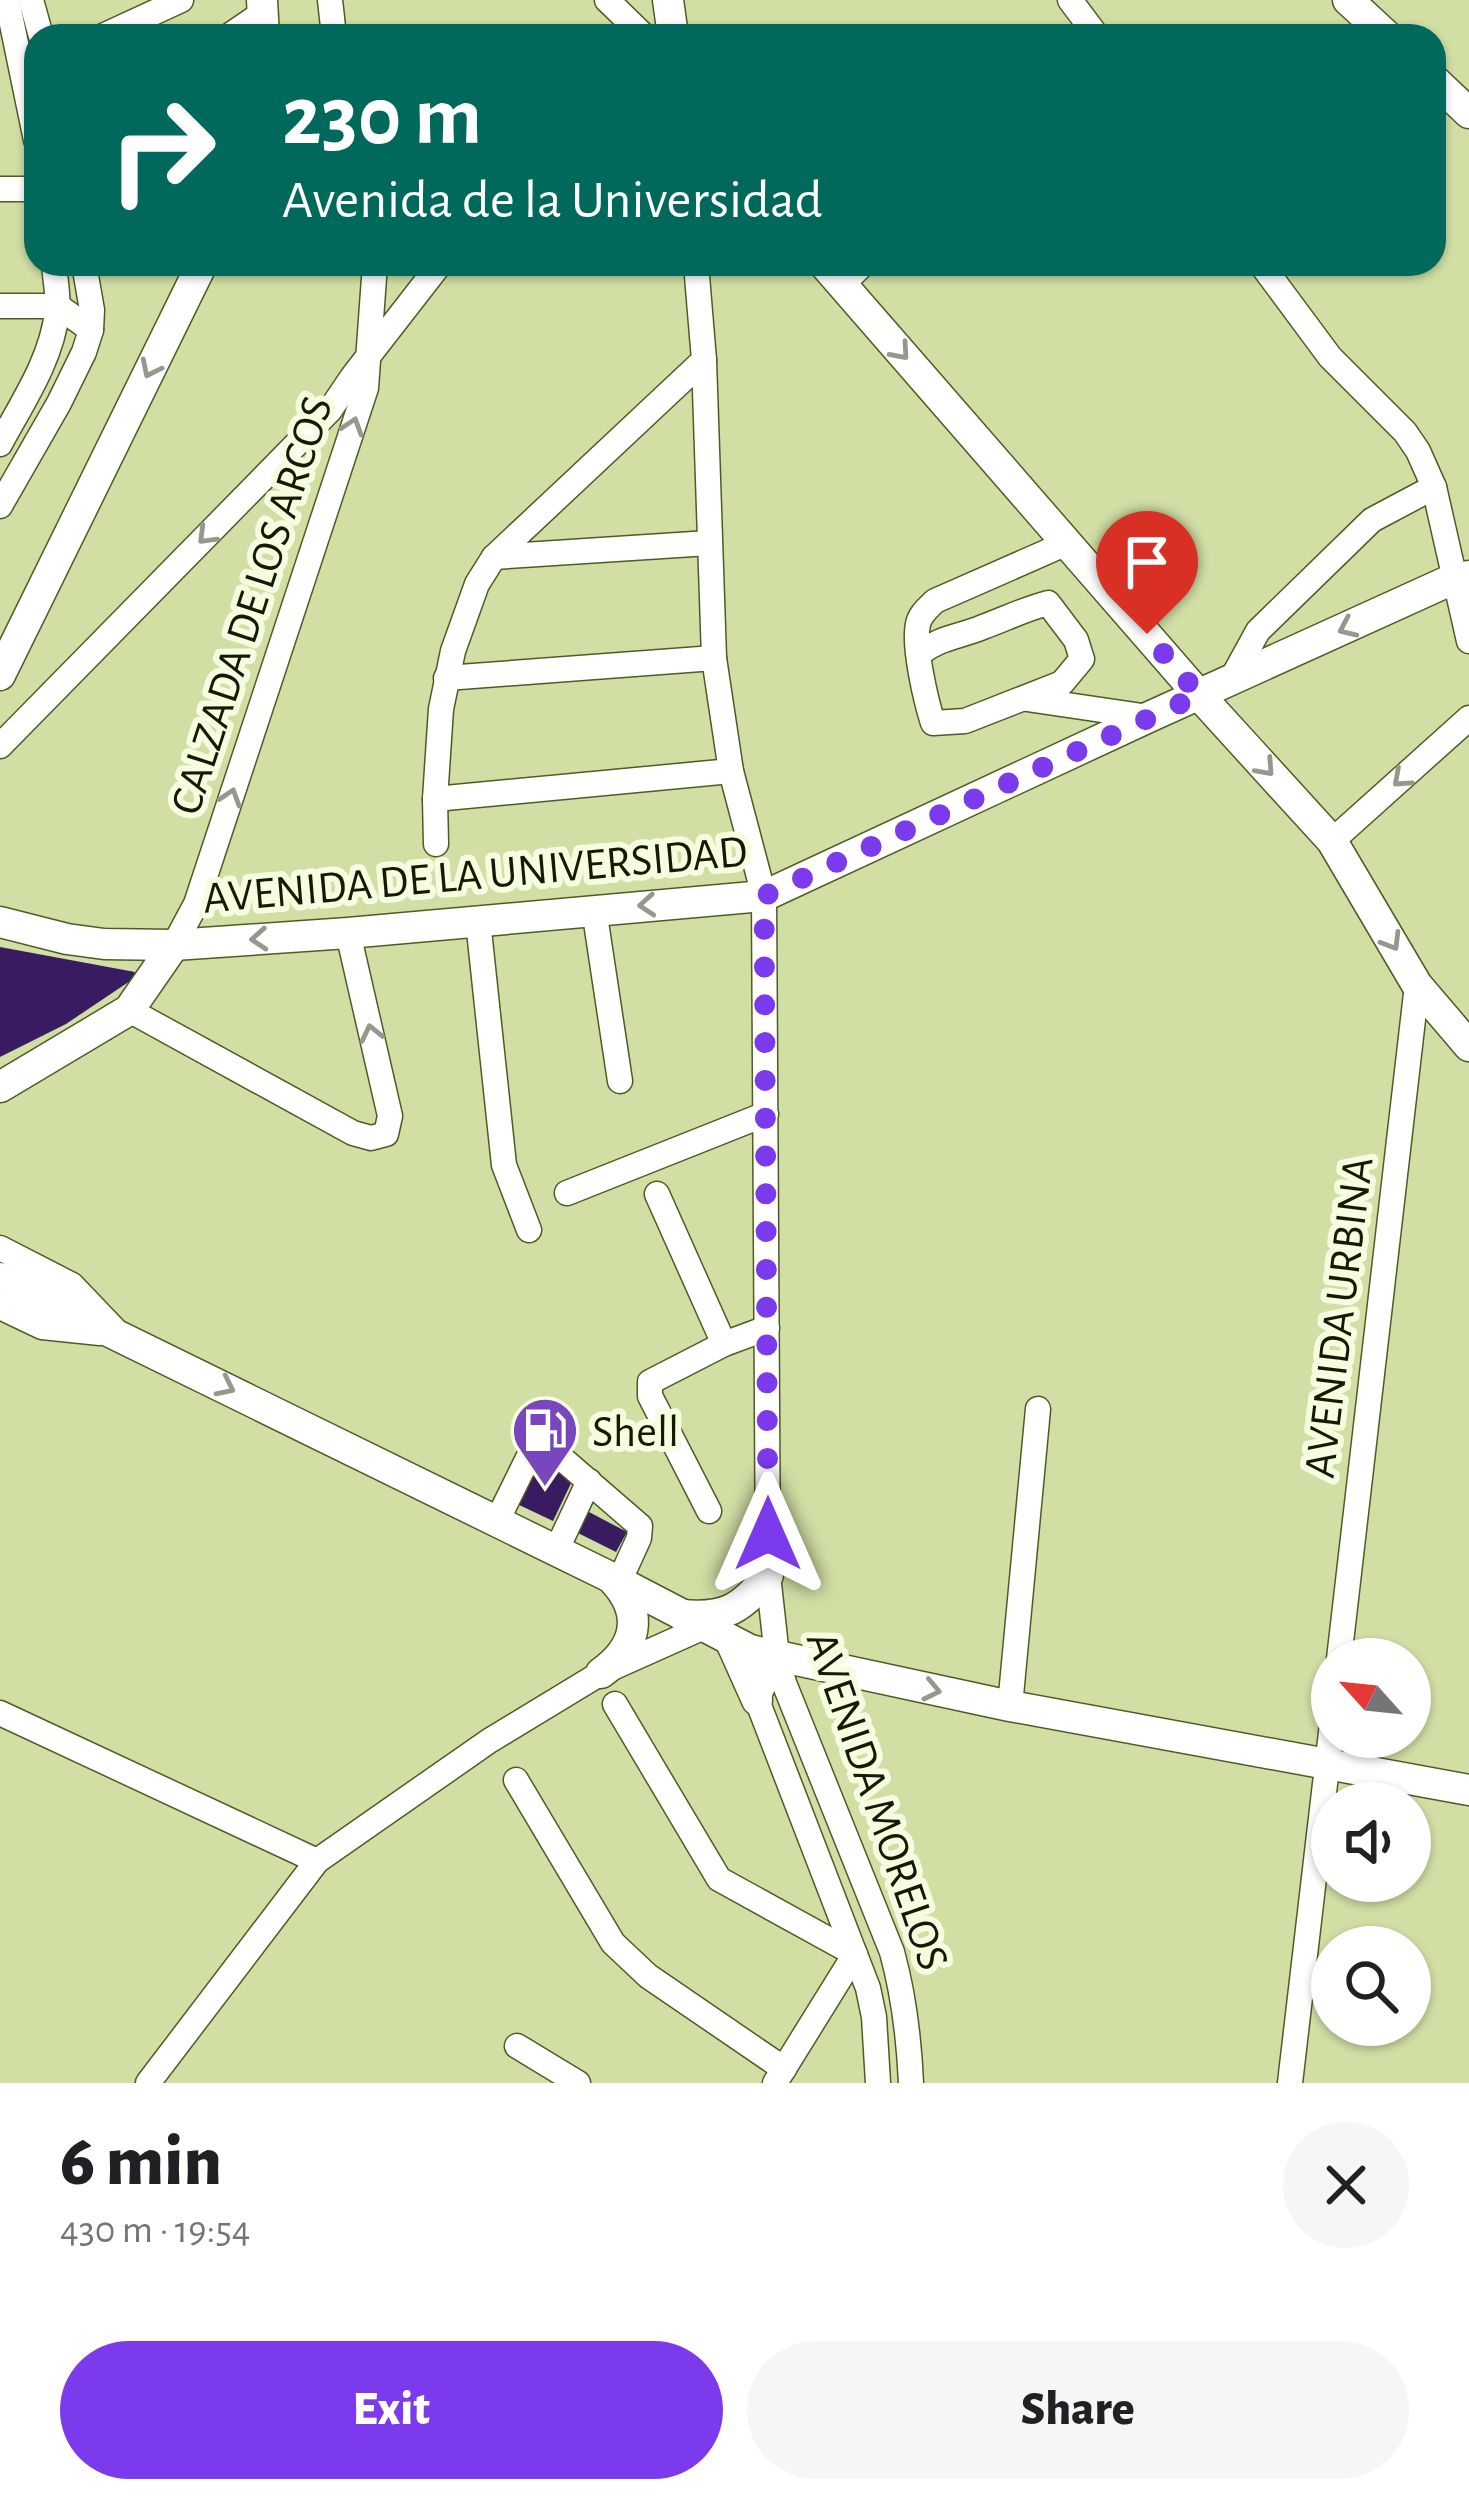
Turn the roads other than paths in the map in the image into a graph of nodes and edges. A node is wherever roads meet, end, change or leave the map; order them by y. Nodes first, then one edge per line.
1 (7, 0) edge
2 (182, 0) edge
3 (1348, 0) edge
4 (129, 24) edge
5 (1374, 24) edge
6 (12, 70) edge
7 (1446, 91) edge
8 (24, 105) edge
9 (1469, 113) edge
10 (54, 276) edge
11 (86, 276) edge
12 (196, 276) edge
13 (374, 276) edge
14 (431, 276) edge
15 (697, 276) edge
16 (847, 276) edge
17 (1270, 276) edge
18 (89, 290) junction
19 (0, 306) edge
20 (58, 306) junction
21 (91, 330) junction
22 (368, 356) junction
23 (704, 360) junction
24 (9, 412) edge
25 (0, 444) edge
26 (1434, 488) junction
27 (0, 506) edge
28 (709, 543) junction
29 (1067, 543) junction
30 (494, 557) junction
31 (1461, 578) edge
32 (1469, 641) edge
33 (920, 652) junction
34 (714, 658) junction
35 (0, 675) edge
36 (446, 678) junction
37 (1231, 680) junction
38 (1199, 695) junction
39 (1023, 699) junction
40 (1149, 717) junction
41 (1469, 718) edge
42 (0, 746) edge
43 (731, 771) junction
44 (435, 799) junction
45 (1332, 841) junction
46 (436, 844) dead end
47 (764, 896) junction
48 (594, 909) junction
49 (478, 921) junction
50 (0, 922) edge
51 (348, 933) junction
52 (174, 945) junction
53 (1417, 985) junction
54 (129, 1010) junction
55 (1469, 1046) edge
56 (620, 1082) dead end
57 (0, 1087) edge
58 (766, 1114) junction
59 (567, 1193) dead end
60 (657, 1194) dead end
61 (529, 1230) dead end
62 (0, 1248) edge
63 (0, 1278) edge
64 (0, 1306) edge
65 (767, 1328) junction
66 (121, 1336) junction
67 (724, 1344) junction
68 (1038, 1409) dead end
69 (589, 1481) junction
70 (709, 1511) dead end
71 (497, 1521) junction
72 (556, 1551) junction
73 (768, 1575) junction
74 (615, 1579) junction
75 (706, 1628) junction
76 (1342, 1638) edge
77 (777, 1656) junction
78 (601, 1673) junction
79 (758, 1700) junction
80 (615, 1704) dead end
81 (1010, 1706) junction
82 (0, 1713) edge
83 (1329, 1758) edge
84 (1328, 1763) junction
85 (516, 1780) dead end
86 (1469, 1790) edge
87 (317, 1861) junction
88 (855, 1954) junction
89 (517, 2046) dead end
90 (779, 2076) edge
91 (148, 2083) edge
92 (578, 2083) edge
93 (878, 2083) edge
94 (911, 2083) edge
95 (1290, 2083) edge

1 - 6 street
2 - 4 street
3 - 5 main road
6 - 8 street
7 - 9 main road
10 - 20 street
11 - 18 street
12 -> 35 main road
13 - 22 street, CALZADA DE LOS ARCOS
14 - 22 street
15 - 23 street, AVENIDA MORELOS
16 -> 29 main road
17 - 26 street
18 - 20 street
18 - 21 street
19 - 20 street
20 - 21 street
20 - 24 street
21 - 27 street
22 -> 42 street
52 -> 22 street, CALZADA DE LOS ARCOS
23 - 28 street, AVENIDA MORELOS
23 - 30 street
24 - 25 street
26 - 31 street
26 - 37 street
28 - 30 street
28 - 34 street, AVENIDA MORELOS
29 - 33 street
29 - 38 main road
30 - 36 street
31 - 32 street
31 -> 37 main road, AVENIDA DE LA UNIVERSIDAD
33 - 39 street
33 - 39 street
34 - 36 street
34 - 43 street, AVENIDA MORELOS
36 - 44 street
37 - 38 main road, AVENIDA DE LA UNIVERSIDAD
38 - 40 main road, AVENIDA DE LA UNIVERSIDAD
38 -> 45 main road
39 - 40 street
40 - 47 main road, AVENIDA DE LA UNIVERSIDAD
41 -> 45 street
43 - 44 street
43 - 47 street, AVENIDA MORELOS
44 - 46 street
45 -> 53 main road
47 -> 48 main road, AVENIDA DE LA UNIVERSIDAD
47 - 58 street, AVENIDA MORELOS
48 - 49 main road, AVENIDA DE LA UNIVERSIDAD
48 - 56 street
49 - 51 main road, AVENIDA DE LA UNIVERSIDAD
49 - 61 street
50 - 52 main road, AVENIDA DE LA UNIVERSIDAD
51 -> 52 main road, AVENIDA DE LA UNIVERSIDAD
54 -> 51 street
52 - 54 main road
53 - 55 main road
53 - 76 street, AVENIDA URBINA
54 - 57 main road
58 - 59 street
58 - 65 street, AVENIDA MORELOS
60 - 67 street
62 - 66 street
63 - 66 main road
64 - 66 street
65 - 67 street
65 - 73 street, AVENIDA MORELOS
66 -> 71 main road
67 - 70 street
68 - 81 street
69 - 71 street
69 - 72 street
69 - 74 street
71 - 72 main road
72 - 74 main road
73 - 75 main road
73 - 77 street, AVENIDA MORELOS
74 - 75 main road
74 - 78 main road
75 - 77 main road
75 - 78 street
75 - 79 main road
77 - 79 street
77 -> 81 main road
77 - 94 street, AVENIDA MORELOS
78 - 87 street
79 - 88 street
80 - 88 street
81 - 84 main road
82 - 87 street
83 - 84 street
84 - 86 main road
84 - 95 street
85 - 90 street
87 - 91 street
88 - 90 street
88 - 93 street
89 - 92 street

